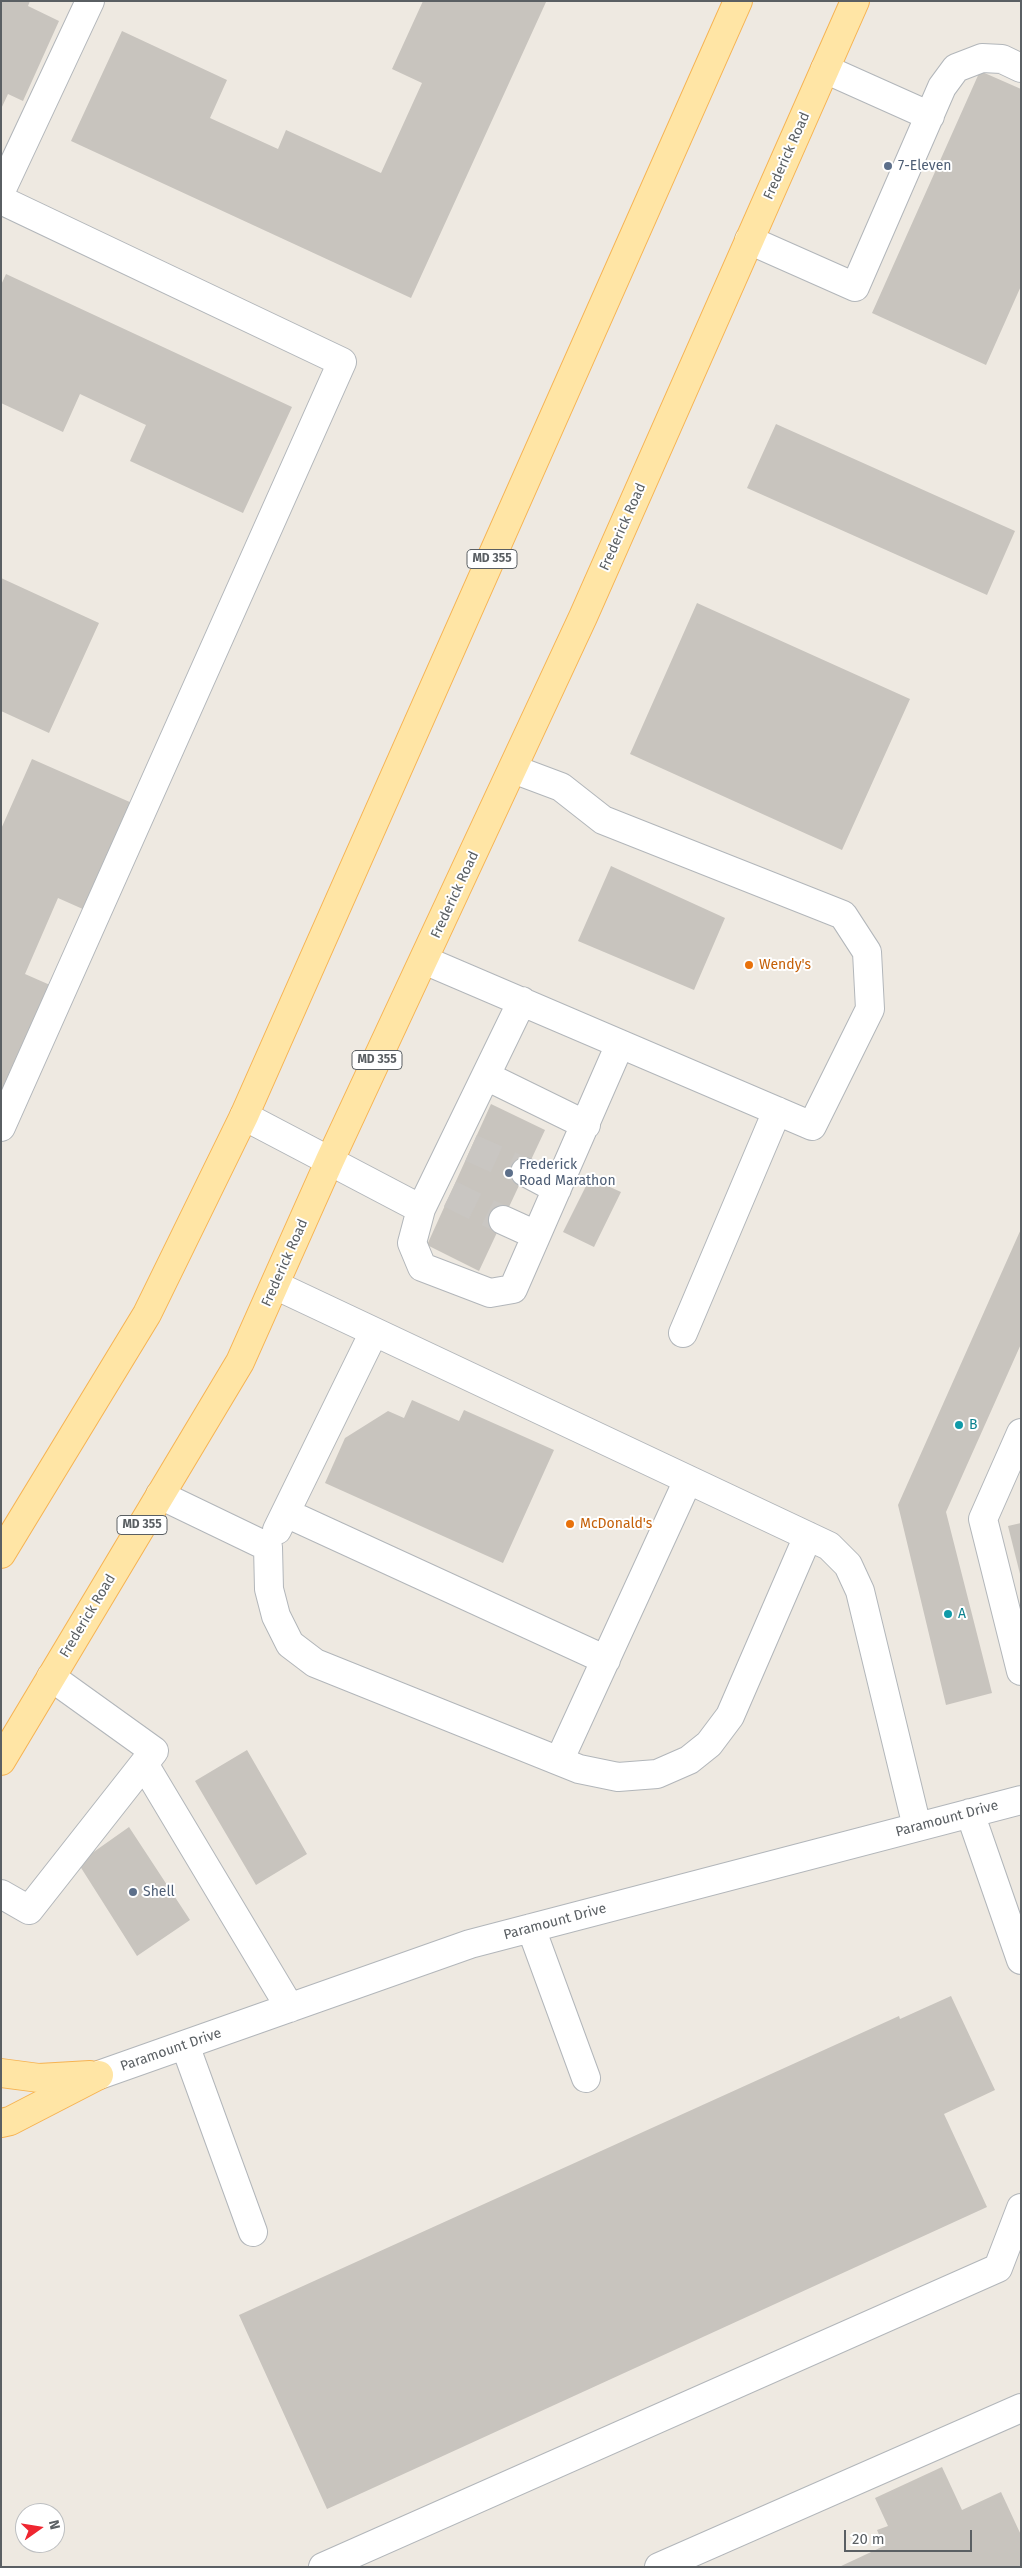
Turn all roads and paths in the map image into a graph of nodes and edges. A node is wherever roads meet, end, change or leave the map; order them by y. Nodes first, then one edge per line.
1 (90, 1) edge
2 (738, 1) edge
3 (855, 1) edge
4 (1021, 68) edge
5 (825, 69) junction
6 (930, 116) junction
7 (1, 191) edge
8 (1, 200) edge
9 (749, 240) junction
10 (513, 769) junction
11 (424, 960) junction
12 (522, 1001) junction
13 (620, 1044) junction
14 (486, 1076) junction
15 (777, 1111) junction
16 (244, 1116) junction
17 (586, 1125) junction
18 (1, 1127) edge
19 (330, 1160) junction
20 (525, 1172) tunnel mouth
21 (557, 1189) junction
22 (435, 1197) junction
23 (503, 1220) tunnel mouth
24 (536, 1235) junction
25 (275, 1285) junction
26 (374, 1332) junction
27 (683, 1333) dead end
28 (1021, 1433) edge
29 (688, 1480) junction
30 (160, 1495) junction
31 (286, 1513) junction
32 (808, 1536) junction
33 (268, 1547) junction
34 (1, 1554) edge
35 (606, 1660) junction
36 (1021, 1671) edge
37 (51, 1677) junction
38 (1, 1761) edge
39 (559, 1761) junction
40 (144, 1764) junction
41 (1021, 1800) edge
42 (970, 1813) junction
43 (917, 1827) junction
44 (1, 1894) edge
45 (531, 1928) junction
46 (1021, 1960) edge
47 (290, 2008) junction
48 (184, 2045) junction
49 (1, 2072) edge
50 (99, 2075) junction
51 (586, 2078) dead end
52 (1, 2123) edge
53 (1021, 2208) edge
54 (253, 2232) dead end
55 (1021, 2408) edge
56 (324, 2567) edge
57 (659, 2567) edge

1 - 7 street
2 - 16 main road, MD 355
3 - 5 main road, Frederick Road / MD 355
4 - 6 street
5 - 6 street
5 - 9 main road, Frederick Road / MD 355
6 - 9 street
8 - 18 street
9 - 10 main road, Frederick Road / MD 355
10 - 11 main road, Frederick Road / MD 355
10 - 15 street
11 - 12 street
11 - 19 main road, Frederick Road / MD 355
12 - 13 street
12 - 14 street
13 - 15 street
13 - 17 street
14 - 17 street
14 - 22 street
15 - 27 street
16 - 19 street
16 - 34 main road, MD 355
17 - 21 street
19 - 22 street
19 - 25 main road, Frederick Road / MD 355
20 - 21 street
21 - 24 street
22 - 24 street
23 - 24 street
25 - 26 street
25 - 30 main road, Frederick Road / MD 355
26 - 29 street
26 - 31 street
28 - 36 street
29 - 32 street
29 - 35 street
30 - 33 street
30 - 37 main road, Frederick Road / MD 355
31 - 33 street
31 - 35 street
32 - 39 street
32 - 43 street
33 - 39 street
35 - 39 street
37 - 38 main road, Frederick Road / MD 355
37 - 40 street
40 - 44 street
40 - 47 street
41 - 42 street, Paramount Drive
42 - 43 street, Paramount Drive
42 - 46 street
43 - 45 street, Paramount Drive
45 - 47 street, Paramount Drive
45 - 51 street
47 - 48 street, Paramount Drive
48 - 50 street, Paramount Drive
48 - 54 street
49 - 50 main road
50 - 52 main road
53 - 56 street
55 - 57 street

